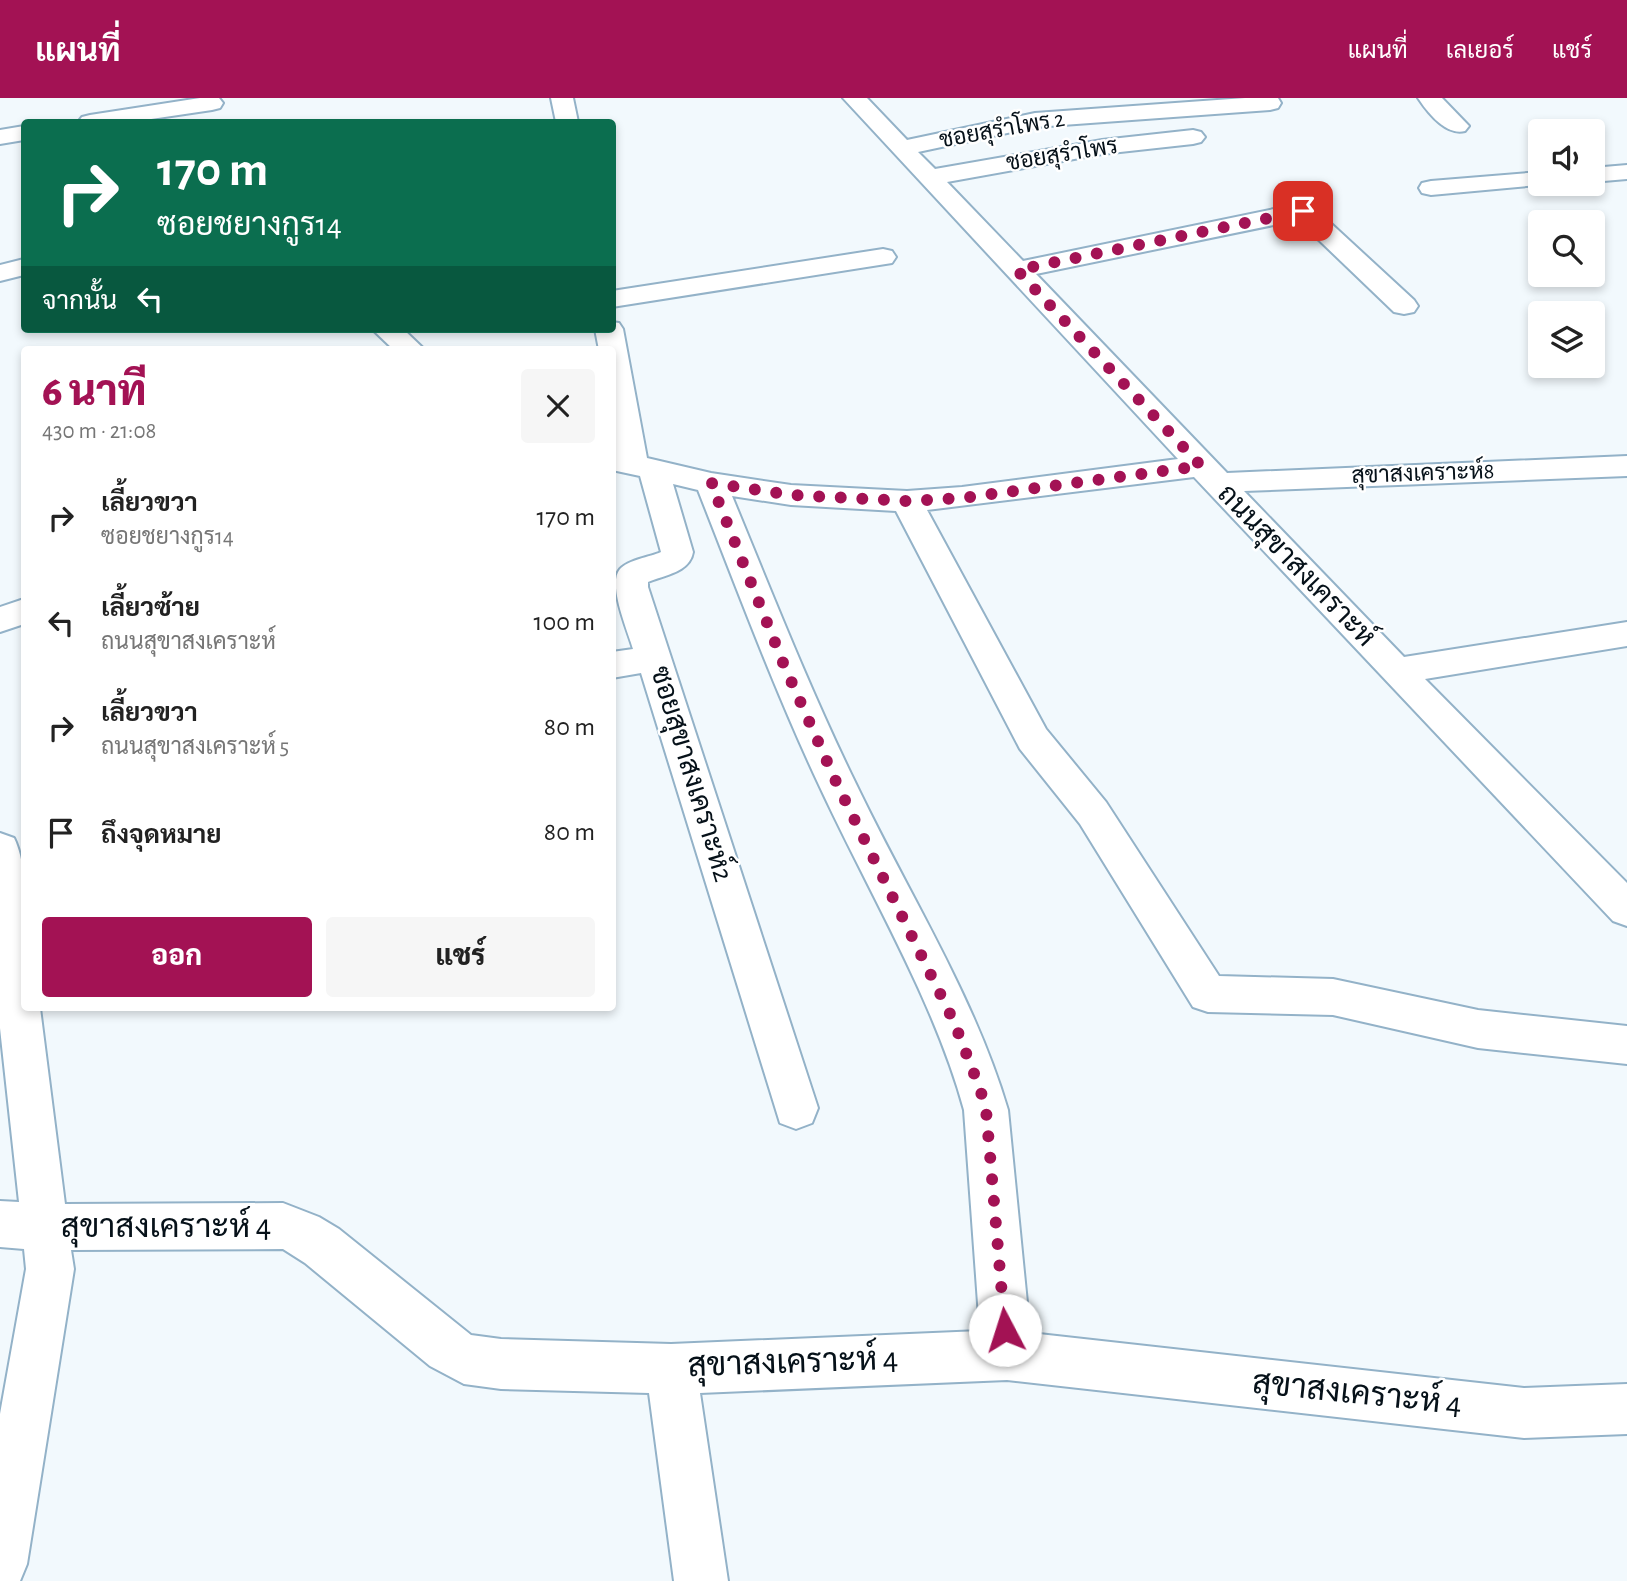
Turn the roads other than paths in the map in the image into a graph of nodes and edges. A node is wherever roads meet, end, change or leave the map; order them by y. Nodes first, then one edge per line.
1 (562, 98) edge
2 (854, 98) edge
3 (1429, 98) edge
4 (1270, 103) dead end
5 (215, 108) edge
6 (117, 119) edge
7 (566, 119) edge
8 (1457, 126) dead end
9 (21, 134) edge
10 (0, 137) edge
11 (1194, 137) dead end
12 (903, 148) junction
13 (1627, 172) edge
14 (1605, 174) edge
15 (931, 177) junction
16 (1528, 180) edge
17 (1431, 188) dead end
18 (883, 257) dead end
19 (21, 268) edge
20 (1017, 270) junction
21 (0, 273) edge
22 (616, 298) edge
23 (1404, 306) dead end
24 (392, 333) edge
25 (406, 346) edge
26 (616, 368) edge
27 (633, 464) edge
28 (1627, 466) edge
29 (1210, 475) junction
30 (711, 483) junction
31 (907, 501) junction
32 (21, 612) edge
33 (0, 620) edge
34 (1627, 634) edge
35 (654, 658) junction
36 (616, 663) edge
37 (1396, 671) junction
38 (0, 849) edge
39 (1627, 909) edge
40 (1627, 1045) edge
41 (796, 1108) dead end
42 (22, 1226) edge
43 (1007, 1354) junction
44 (671, 1368) junction
45 (1627, 1409) edge
46 (0, 1564) edge
47 (701, 1581) edge

1 - 7 street
2 - 12 street, ถนนสุขาสงเคราะห์
3 - 8 street
4 - 12 street, ชอยสุรำโพร 2
5 - 6 street
9 - 10 street
11 - 15 street, ชอยสุรำโพร
12 - 15 street, ถนนสุขาสงเคราะห์
13 - 14 street
15 - 20 street, ถนนสุขาสงเคราะห์
16 - 17 street
18 - 22 street
19 - 21 street
20 - 23 street
20 - 29 street, ถนนสุขาสงเคราะห์
24 - 25 street
26 - 27 street
27 - 30 street, สุขาสงเคราะห์8
27 - 35 street, ซอยสุขาสงเคราะห์2
28 - 29 street, สุขาสงเคราะห์8
29 - 31 street, สุขาสงเคราะห์8
29 - 37 street, ถนนสุขาสงเคราะห์
30 - 31 street, สุขาสงเคราะห์8
30 - 43 street
31 - 40 street
32 - 33 street
34 - 37 street
35 - 36 street
35 - 41 street, ซอยสุขาสงเคราะห์2
37 - 39 street, ถนนสุขาสงเคราะห์
38 - 42 street
42 - 44 street, สุขาสงเคราะห์ 4
42 - 46 street
43 - 44 street, สุขาสงเคราะห์ 4
43 - 45 street, สุขาสงเคราะห์ 4
44 - 47 street

